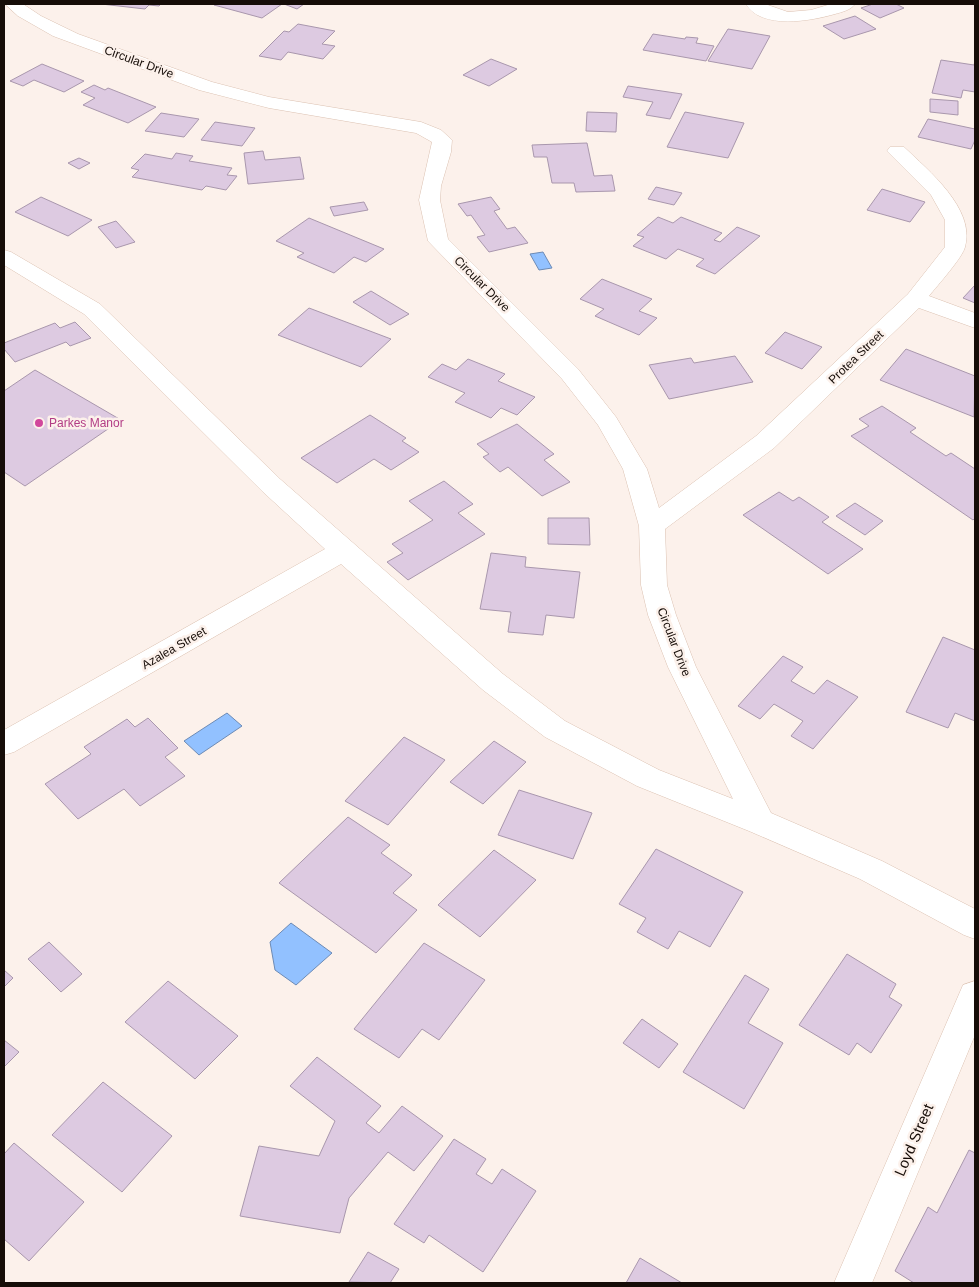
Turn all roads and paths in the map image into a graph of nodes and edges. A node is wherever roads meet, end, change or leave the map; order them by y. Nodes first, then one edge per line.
1 (13, 4) edge
2 (754, 4) edge
3 (847, 4) edge
4 (897, 151) dead end
5 (4, 256) edge
6 (916, 299) junction
7 (975, 321) edge
8 (652, 526) junction
9 (343, 551) junction
10 (4, 744) edge
11 (760, 822) junction
12 (975, 926) edge
13 (975, 996) edge
14 (854, 1283) edge

1 - 8 street, Circular Drive
2 - 3 street
4 - 6 street, Protea Street
5 - 9 street
6 - 7 street
6 - 8 street, Protea Street
8 - 11 street, Circular Drive
9 - 10 street, Azalea Street
9 - 11 street
11 - 12 street
13 - 14 street, Loyd Street

